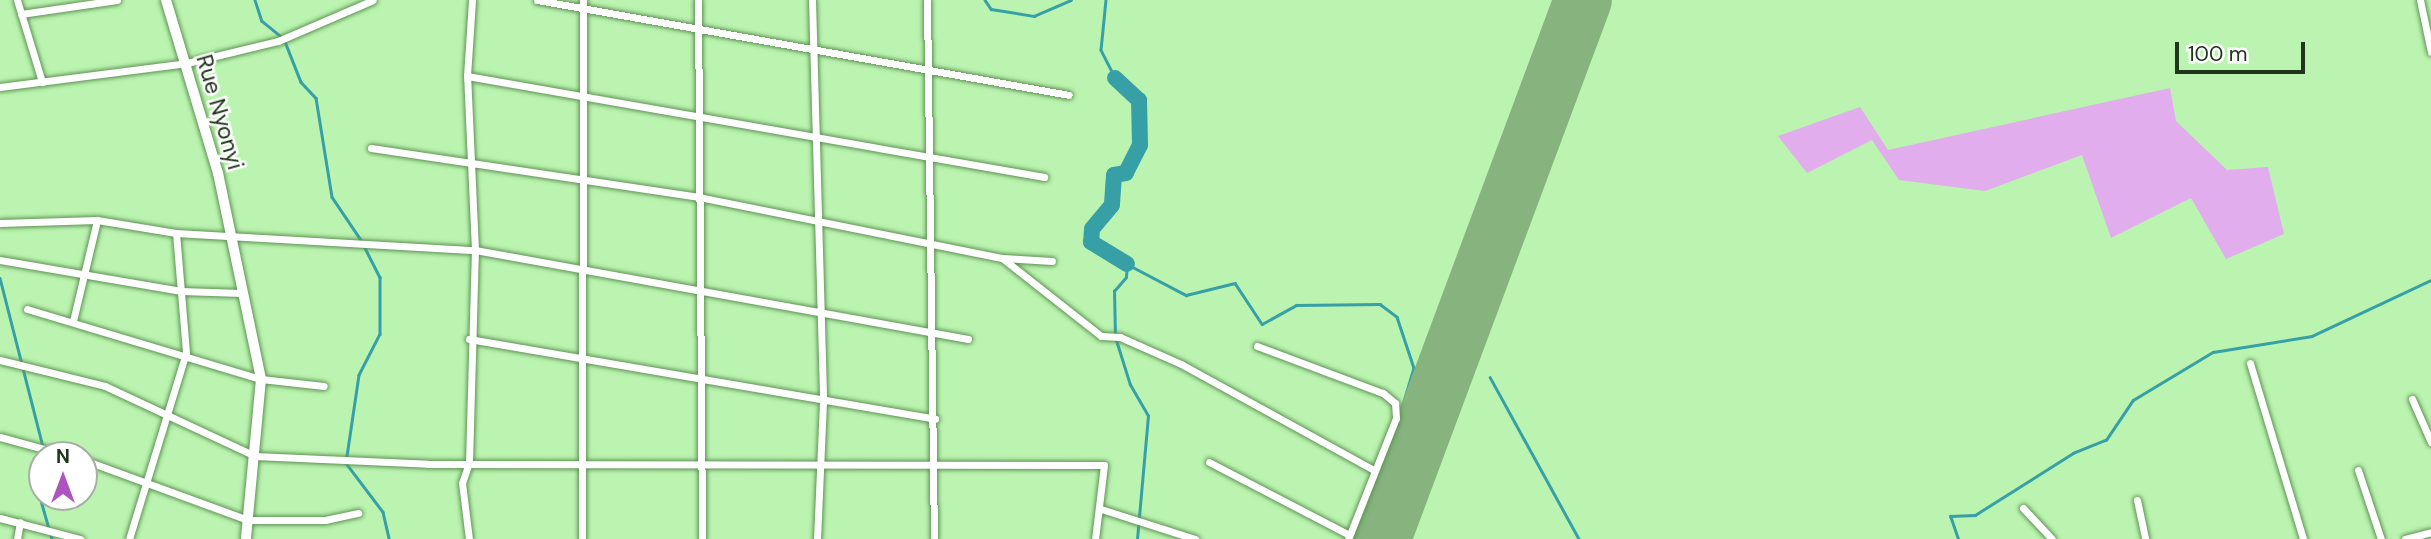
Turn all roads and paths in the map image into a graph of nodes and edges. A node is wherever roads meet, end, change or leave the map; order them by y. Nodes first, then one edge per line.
1 (17, 0) edge
2 (117, 0) edge
3 (166, 0) edge
4 (373, 0) edge
5 (472, 0) edge
6 (537, 0) edge
7 (698, 0) edge
8 (812, 0) edge
9 (927, 0) edge
10 (2420, 0) edge
11 (582, 3) edge
12 (22, 14) junction
13 (698, 26) junction
14 (2429, 35) edge
15 (814, 49) junction
16 (2431, 52) edge
17 (187, 63) junction
18 (928, 74) junction
19 (467, 76) junction
20 (42, 82) junction
21 (0, 87) edge
22 (585, 94) junction
23 (1069, 95) dead end
24 (699, 114) junction
25 (818, 138) junction
26 (370, 148) dead end
27 (933, 158) junction
28 (470, 164) junction
29 (1044, 177) dead end
30 (585, 182) junction
31 (699, 197) junction
32 (97, 220) junction
33 (816, 222) junction
34 (0, 223) edge
35 (176, 233) junction
36 (231, 236) junction
37 (931, 245) junction
38 (475, 250) junction
39 (1002, 258) junction
40 (0, 260) edge
41 (1052, 261) dead end
42 (587, 269) junction
43 (85, 277) junction
44 (704, 288) junction
45 (181, 291) junction
46 (242, 293) junction
47 (27, 309) dead end
48 (818, 310) junction
49 (73, 321) junction
50 (932, 331) junction
51 (469, 339) junction
52 (968, 339) dead end
53 (1258, 346) dead end
54 (186, 352) junction
55 (586, 355) junction
56 (0, 360) edge
57 (2250, 363) dead end
58 (703, 377) junction
59 (261, 379) junction
60 (324, 386) dead end
61 (2412, 399) dead end
62 (823, 402) junction
63 (165, 413) junction
64 (935, 419) junction
65 (0, 437) edge
66 (2431, 442) edge
67 (28, 445) edge
68 (255, 456) junction
69 (1209, 462) dead end
70 (469, 463) junction
71 (934, 463) junction
72 (98, 464) edge
73 (583, 464) junction
74 (700, 464) junction
75 (816, 464) junction
76 (1374, 470) junction
77 (2358, 470) dead end
78 (144, 479) junction
79 (2137, 500) dead end
80 (2023, 508) dead end
81 (1101, 509) junction
82 (358, 513) dead end
83 (0, 518) edge
84 (248, 520) junction
85 (20, 522) junction
86 (2431, 532) edge
87 (1348, 537) edge
88 (17, 539) edge
89 (80, 539) edge
90 (130, 539) edge
91 (246, 539) edge
92 (469, 539) edge
93 (582, 539) edge
94 (702, 539) edge
95 (817, 539) edge
96 (934, 539) edge
97 (1096, 539) edge
98 (1195, 539) edge
99 (2052, 539) edge
100 (2145, 539) edge
101 (2303, 539) edge
102 (2381, 539) edge
103 (2405, 539) edge

1 - 12 street
2 - 12 street
3 - 17 street, Rue Nyonyi
4 - 17 street
5 - 19 street
6 - 11 street
7 - 13 street
8 - 15 street
9 - 18 street
10 - 14 street
11 - 13 street
11 - 22 street
12 - 20 street
13 - 15 street
13 - 24 street
14 - 16 street
15 - 18 street
15 - 25 street
17 - 20 street
17 - 36 street, Rue Nyonyi
18 - 23 street
18 - 27 street
19 - 22 street
19 - 28 street
20 - 21 street
22 - 24 street
22 - 30 street
24 - 25 street
24 - 31 street
25 - 27 street
25 - 33 street
26 - 28 street
27 - 29 street
27 - 37 street
28 - 30 street
28 - 38 street
30 - 31 street
30 - 42 street
31 - 33 street
31 - 44 street
32 - 34 street
32 - 35 street
32 - 43 street
33 - 37 street
33 - 48 street
35 - 36 street
35 - 45 street
36 - 38 street
36 - 46 street, Rue Nyonyi
37 - 39 street
37 - 50 street
38 - 42 street
38 - 51 street
39 - 41 street
39 - 76 street
40 - 43 street
42 - 44 street
42 - 55 street
43 - 45 street
43 - 49 street
44 - 48 street
44 - 58 street
45 - 46 street
45 - 54 street
46 - 59 street, Rue Nyonyi
47 - 49 street
48 - 50 street
48 - 62 street
49 - 54 street
50 - 52 street
50 - 64 street
51 - 55 street
51 - 70 street
53 - 76 street
54 - 59 street
54 - 63 street
55 - 58 street
55 - 73 street
56 - 63 street
57 - 101 street
58 - 62 street
58 - 74 street
59 - 60 street
59 - 68 street, Rue Nyonyi
61 - 66 street
62 - 64 street
62 - 75 street
63 - 68 street
63 - 78 street
64 - 71 street
65 - 67 street
68 - 70 street
68 - 84 street, Rue Nyonyi
69 - 87 street
70 - 73 street
70 - 92 street
71 - 75 street
71 - 81 street
71 - 96 street
72 - 78 street
73 - 74 street
73 - 93 street
74 - 75 street
74 - 94 street
75 - 95 street
76 - 87 street
77 - 102 street
78 - 84 street
78 - 90 street
79 - 100 street
80 - 99 street
81 - 97 street
81 - 98 street
82 - 84 street
83 - 85 street
84 - 91 street, Rue Nyonyi
85 - 88 street
85 - 89 street
86 - 103 street

